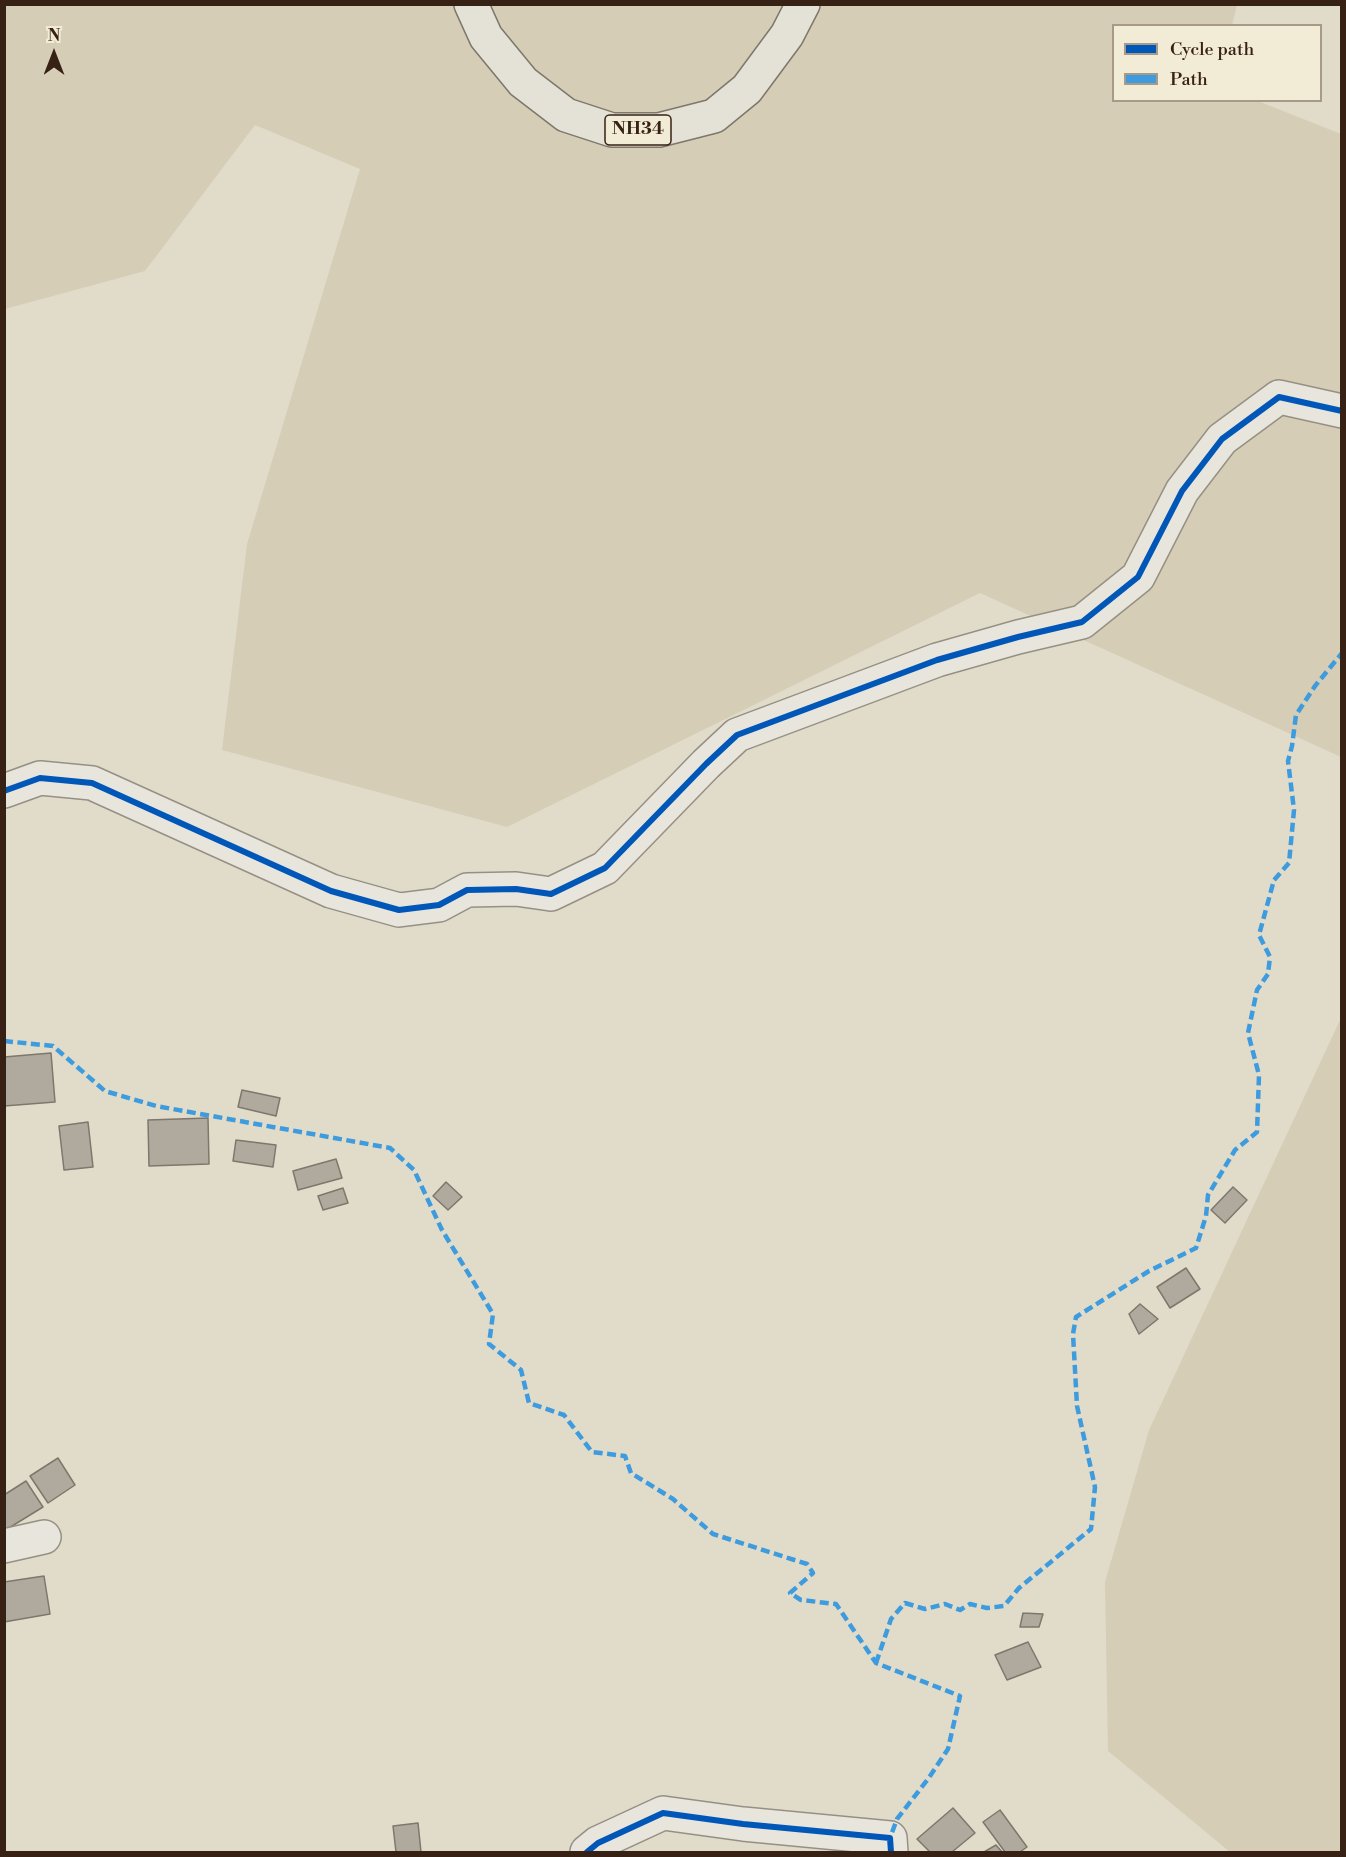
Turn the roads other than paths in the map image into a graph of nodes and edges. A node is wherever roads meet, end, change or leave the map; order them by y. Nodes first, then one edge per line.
1 (471, 4) edge
2 (803, 4) edge
3 (1341, 411) edge
4 (4, 791) edge
5 (44, 1537) dead end
6 (4, 1546) edge
7 (587, 1852) edge
8 (891, 1852) edge

1 - 2 highway, NH34
3 - 4 street
5 - 6 street
7 - 8 street

